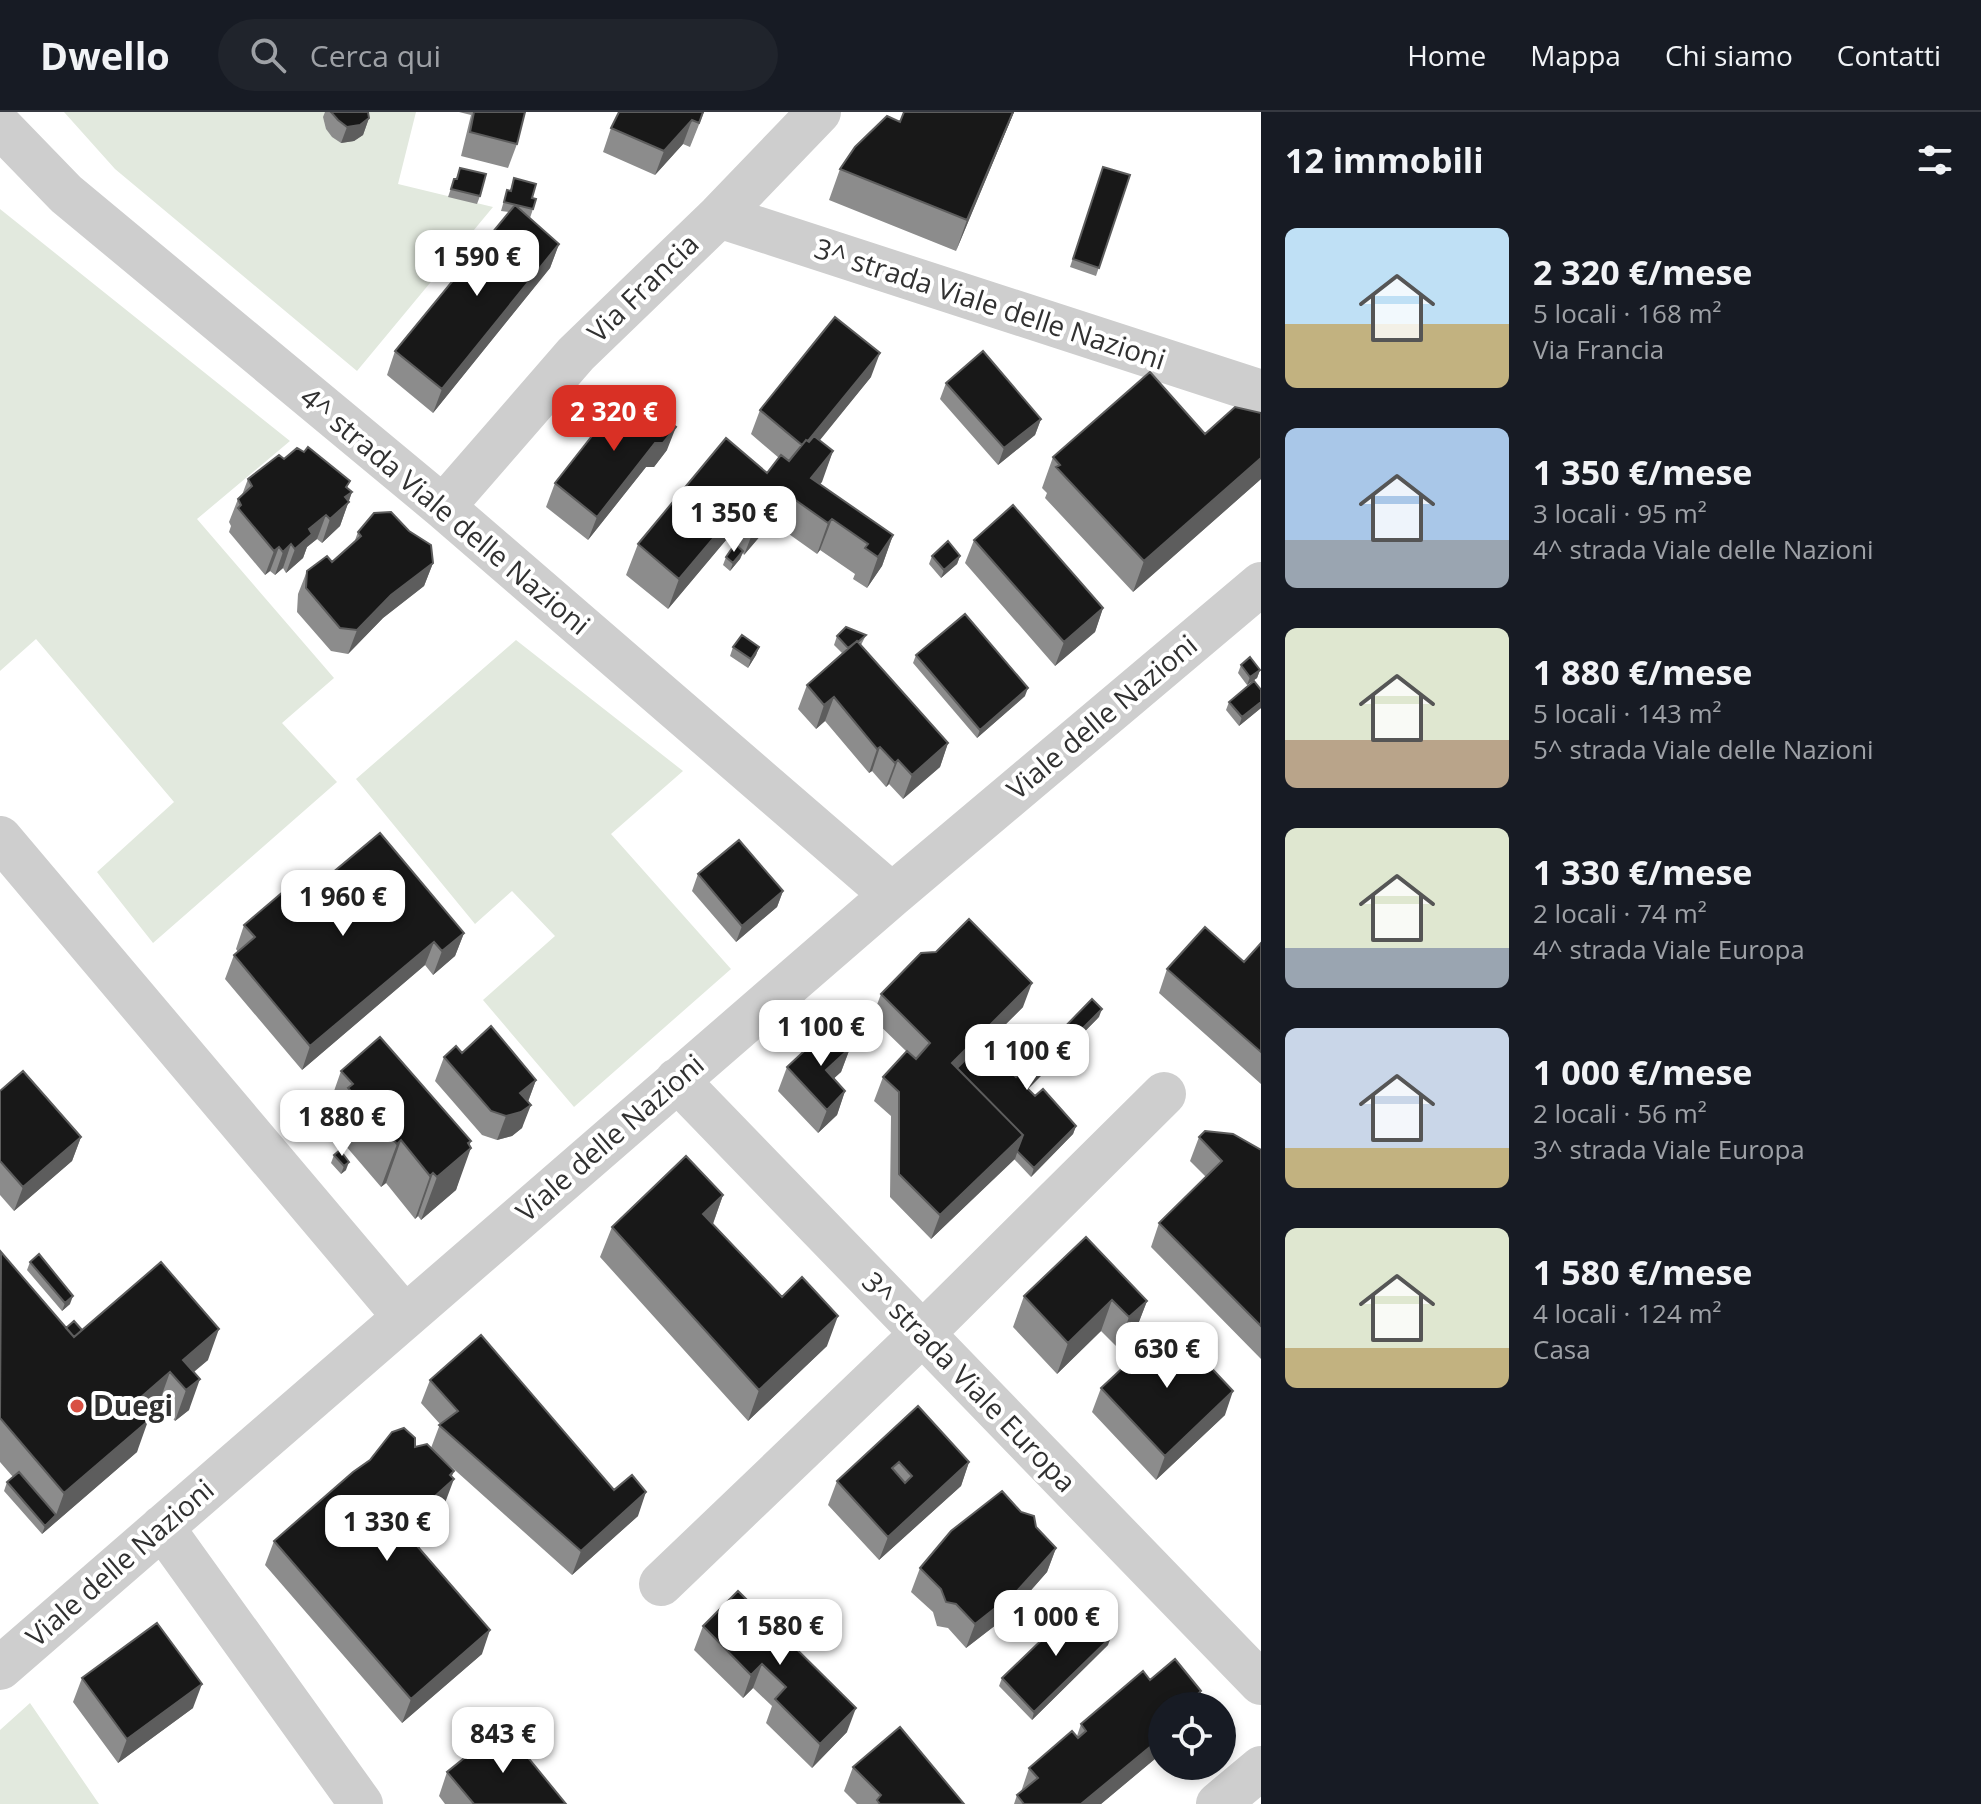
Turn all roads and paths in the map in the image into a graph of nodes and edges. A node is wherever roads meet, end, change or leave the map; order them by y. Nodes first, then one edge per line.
1 (819, 112) edge
2 (0, 126) edge
3 (719, 216) junction
4 (1261, 392) edge
5 (443, 507) junction
6 (1261, 584) edge
7 (0, 838) edge
8 (892, 895) junction
9 (677, 1080) junction
10 (1164, 1094) dead end
11 (404, 1316) junction
12 (922, 1334) junction
13 (162, 1527) junction
14 (661, 1584) dead end
15 (6, 1650) edge
16 (1261, 1683) edge
17 (1261, 1768) edge
18 (361, 1804) edge
19 (1218, 1804) edge

1 - 3 street, Via Francia
2 - 5 street, 4^ strada Viale delle Nazioni
3 - 4 street, 3^ strada Viale delle Nazioni
3 - 5 street, Via Francia
5 - 8 street, 4^ strada Viale delle Nazioni
6 - 8 street, Viale delle Nazioni
7 - 11 street
8 - 9 street, Viale delle Nazioni
9 - 11 street, Viale delle Nazioni
9 - 12 street, 3^ strada Viale Europa
10 - 12 street
11 - 13 street, Viale delle Nazioni
12 - 14 street
12 - 16 street, 3^ strada Viale Europa
13 - 15 street, Viale delle Nazioni
13 - 18 street
17 - 19 street

